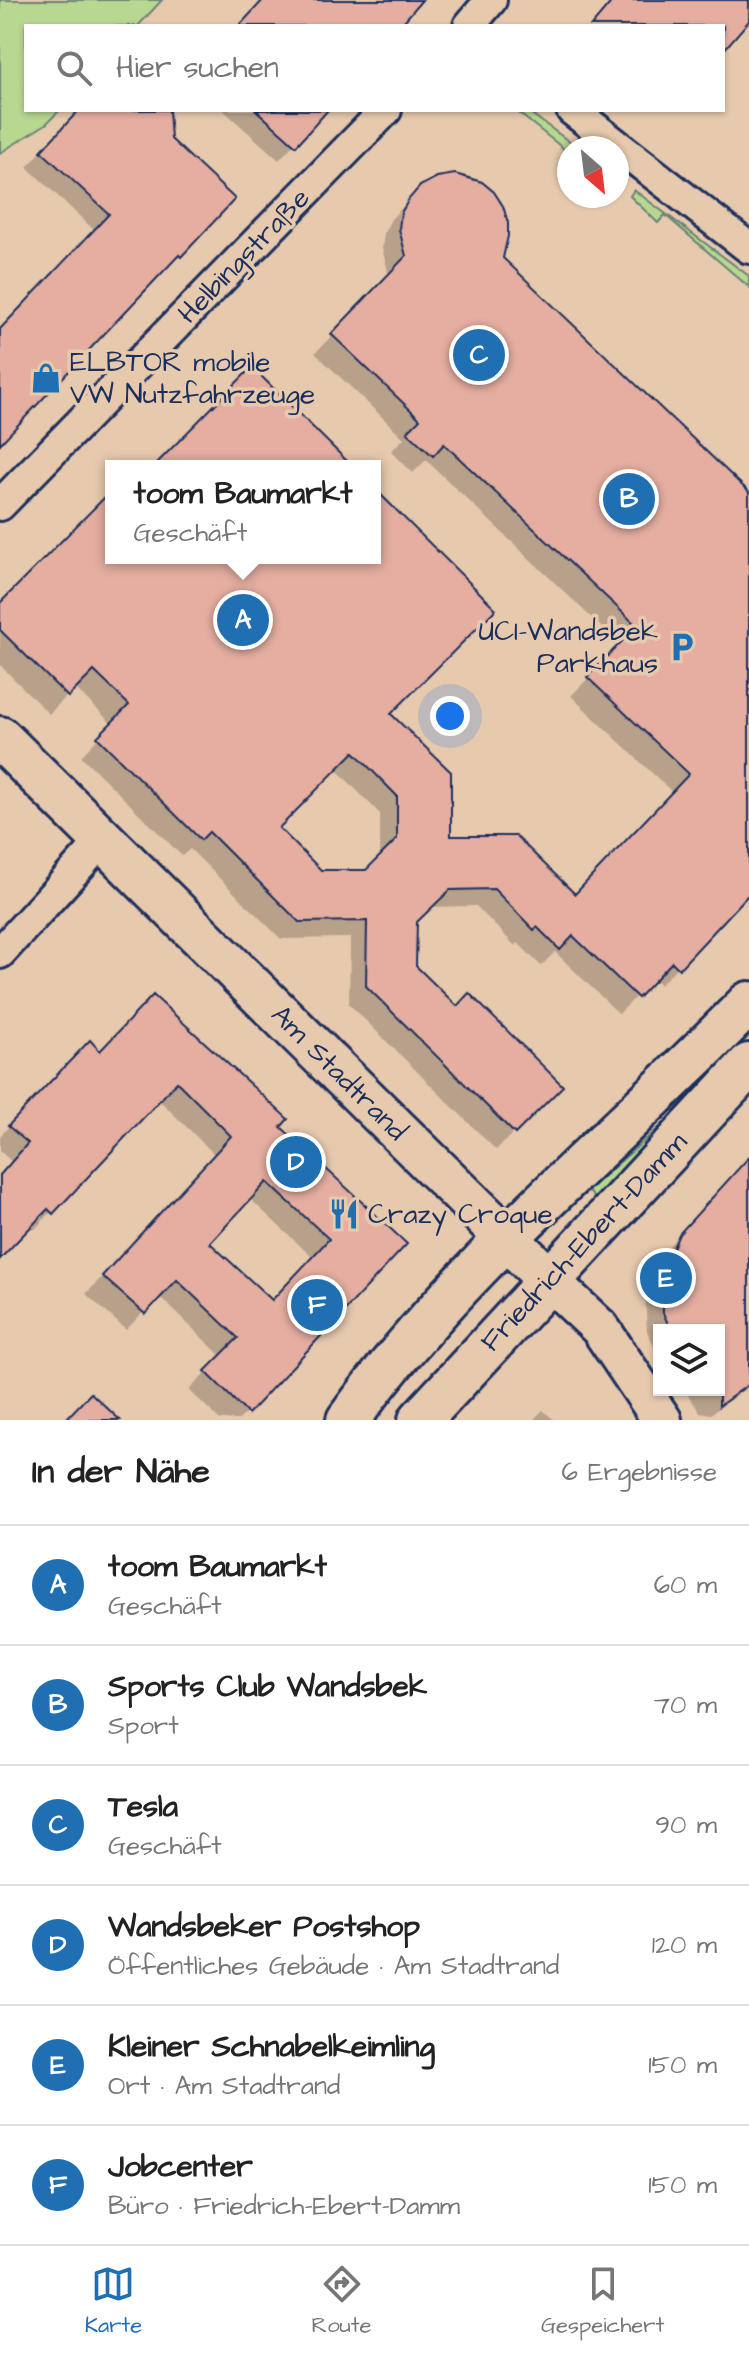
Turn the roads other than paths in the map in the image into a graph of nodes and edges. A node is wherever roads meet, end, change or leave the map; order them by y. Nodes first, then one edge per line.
1 (491, 0) edge
2 (471, 24) edge
3 (384, 112) edge
4 (575, 112) edge
5 (749, 248) edge
6 (0, 505) edge
7 (0, 738) edge
8 (103, 840) junction
9 (0, 953) edge
10 (749, 1003) edge
11 (749, 1065) edge
12 (506, 1239) junction
13 (549, 1280) junction
14 (348, 1420) edge
15 (420, 1420) edge
16 (662, 1420) edge

1 - 2 street
3 - 6 street, Helbingstraße
4 - 5 street
7 - 8 main road, Am Stadtrand
8 - 9 street
8 - 12 main road, Am Stadtrand
10 - 12 main road, Friedrich-Ebert-Damm
11 - 13 main road, Friedrich-Ebert-Damm
12 - 13 main road, Am Stadtrand
12 - 14 main road, Friedrich-Ebert-Damm
13 - 15 main road, Friedrich-Ebert-Damm
13 - 16 street, Am Stadtrand

